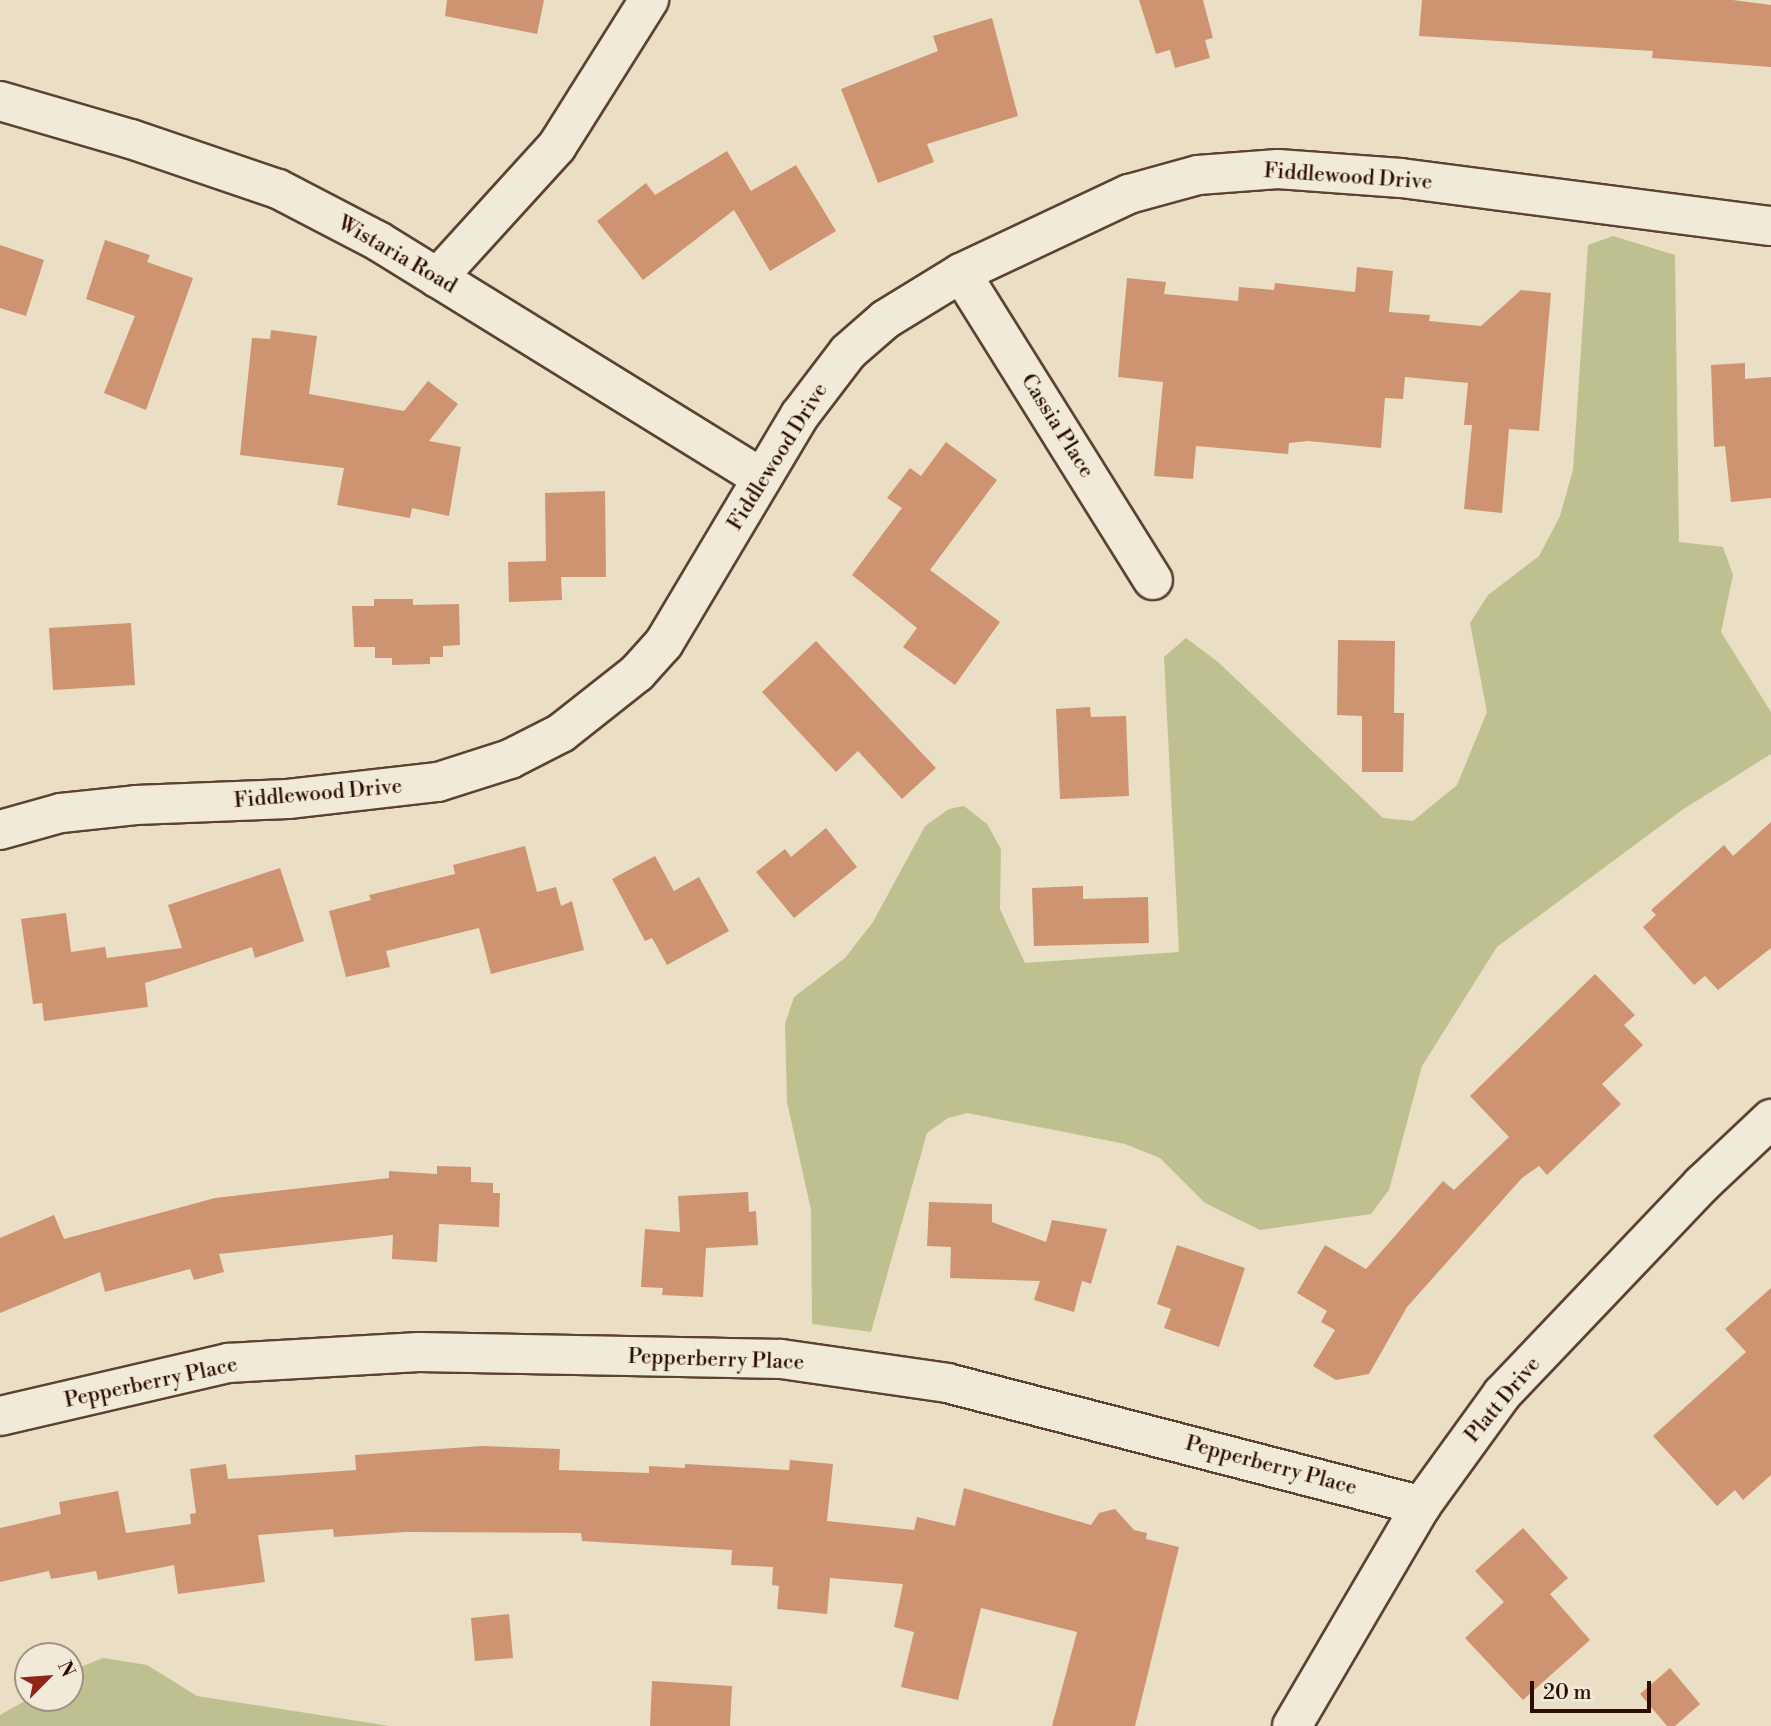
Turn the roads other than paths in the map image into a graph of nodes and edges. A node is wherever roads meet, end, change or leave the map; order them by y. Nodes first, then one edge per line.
1 (649, 0) edge
2 (0, 101) edge
3 (1771, 226) edge
4 (961, 273) junction
5 (437, 278) junction
6 (762, 478) junction
7 (1153, 580) dead end
8 (0, 830) edge
9 (1771, 1119) edge
10 (0, 1416) edge
11 (1420, 1506) junction
12 (1292, 1726) edge

1 - 5 street
2 - 5 street, Wistaria Road
3 - 4 street, Fiddlewood Drive
4 - 6 street, Fiddlewood Drive
4 - 7 street, Cassia Place
5 - 6 street, Wistaria Road
6 - 8 street, Fiddlewood Drive
9 - 11 street, Platt Drive
10 - 11 street, Pepperberry Place
11 - 12 street, Platt Drive

